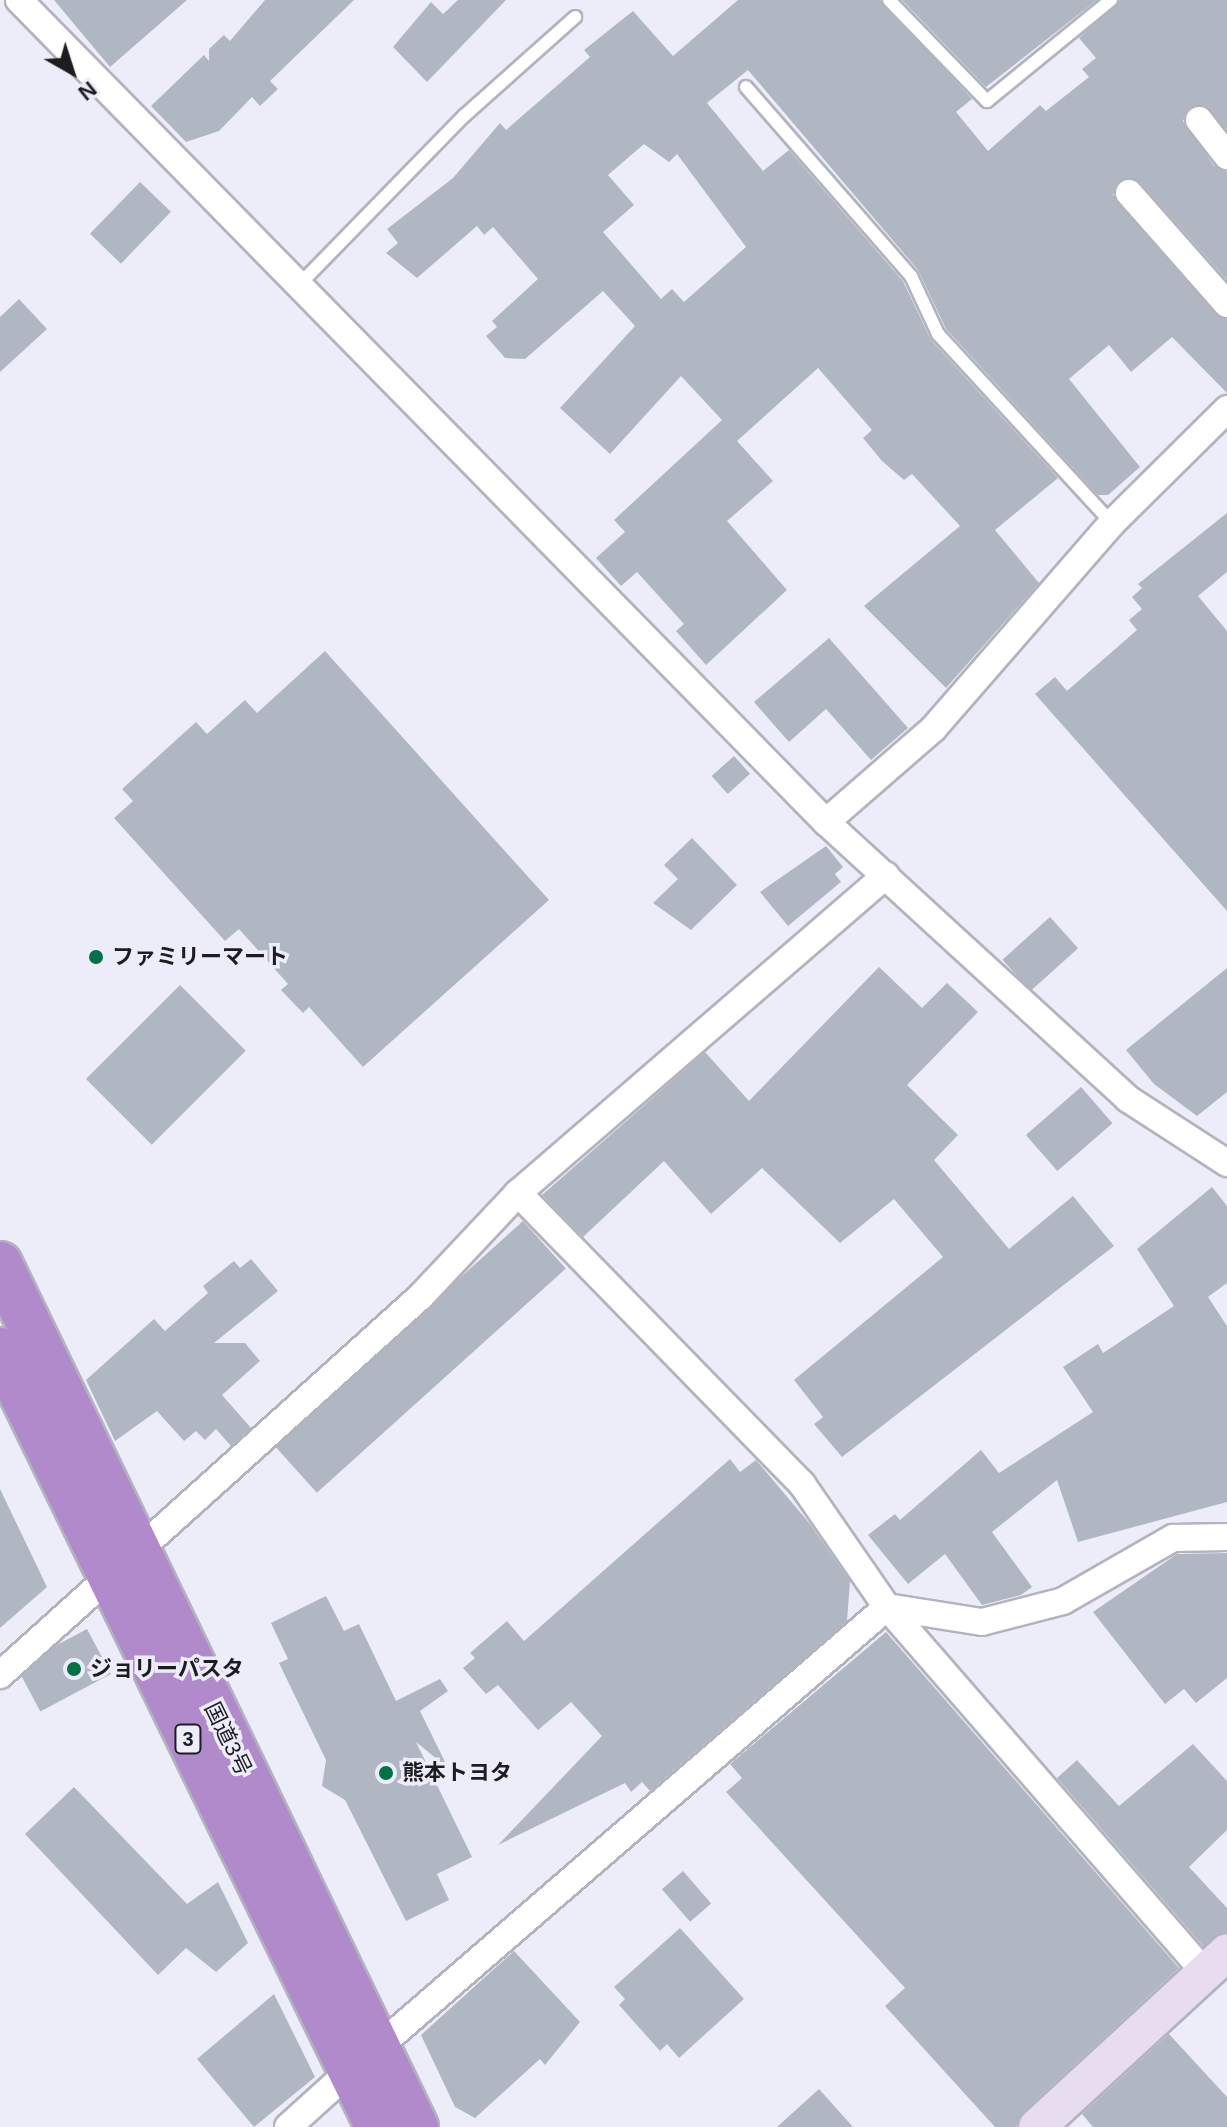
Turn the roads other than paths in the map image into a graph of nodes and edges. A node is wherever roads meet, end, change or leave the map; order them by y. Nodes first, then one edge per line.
1 (19, 0) edge
2 (889, 0) edge
3 (1111, 0) edge
4 (575, 17) dead end
5 (746, 87) dead end
6 (1199, 120) dead end
7 (1227, 156) edge
8 (1129, 193) dead end
9 (297, 287) junction
10 (1227, 304) edge
11 (1227, 409) edge
12 (1112, 523) junction
13 (826, 822) junction
14 (886, 875) junction
15 (1227, 1163) edge
16 (518, 1193) junction
17 (0, 1264) edge
18 (0, 1350) edge
19 (1227, 1537) edge
20 (123, 1565) junction
21 (887, 1607) junction
22 (0, 1675) edge
23 (1216, 1963) edge
24 (364, 2059) junction
25 (288, 2127) edge
26 (378, 2127) edge
27 (416, 2127) edge
28 (1037, 2127) edge

1 - 9 street
2 - 3 lane
4 - 9 lane
5 - 12 lane
6 - 7 street
8 - 10 street
9 - 13 street
11 - 12 street
12 - 13 street
13 - 14 street
14 - 15 street
14 - 16 street
16 - 20 street
16 - 21 street
17 - 20 highway, 国道3号 / 3
18 - 20 highway, 国道3号 / 3
19 - 21 street
20 - 22 street
20 - 24 highway, 国道3号 / 3
21 - 23 street
21 - 24 street
23 - 28 street
24 - 25 street
24 - 26 highway, 国道3号 / 3
24 - 27 highway, 国道3号 / 3

